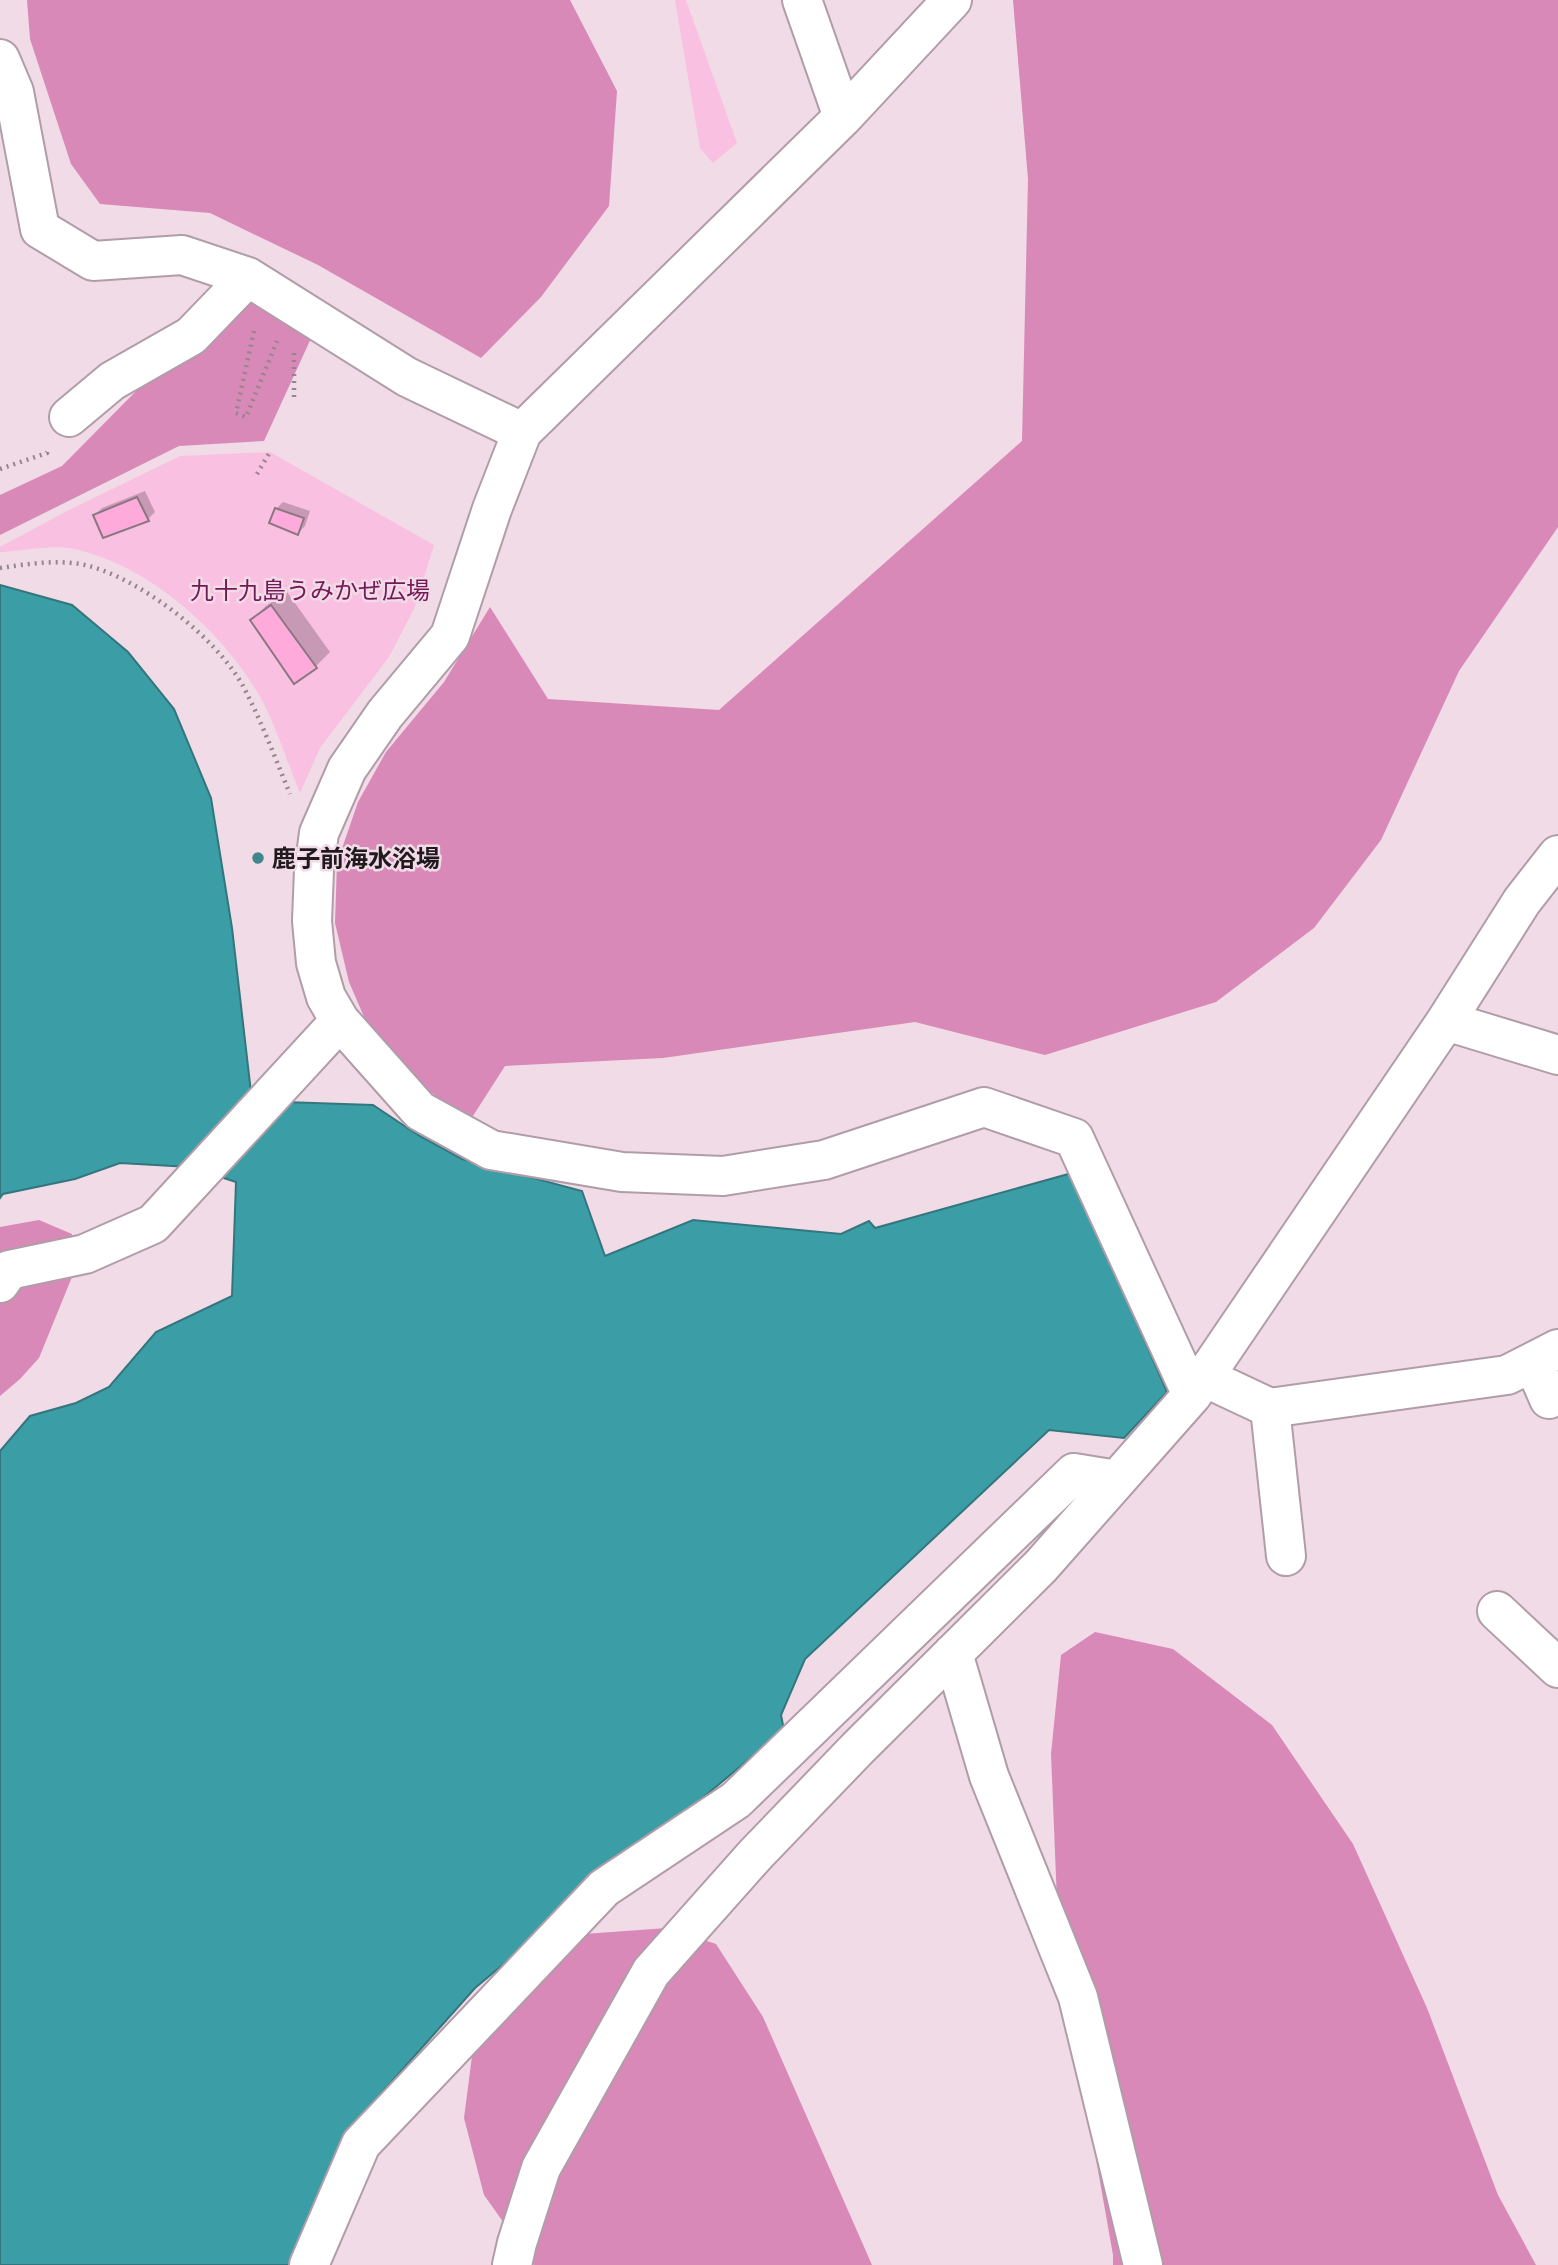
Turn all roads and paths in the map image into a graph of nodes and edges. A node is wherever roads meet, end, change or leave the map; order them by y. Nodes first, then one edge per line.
1 (803, 0) edge
2 (952, 0) edge
3 (0, 59) edge
4 (843, 117) junction
5 (248, 277) junction
6 (247, 325) dead end
7 (286, 340) dead end
8 (294, 343) dead end
9 (294, 397) dead end
10 (69, 417) joint
11 (522, 432) junction
12 (270, 452) dead end
13 (0, 469) edge
14 (257, 474) dead end
15 (0, 568) edge
16 (319, 833) junction
17 (1558, 855) edge
18 (340, 1021) junction
19 (1446, 1021) junction
20 (1558, 1055) edge
21 (0, 1283) edge
22 (1545, 1356) edge
23 (1198, 1386) junction
24 (1549, 1399) dead end
25 (1270, 1408) junction
26 (1117, 1480) junction
27 (1286, 1556) dead end
28 (1497, 1611) dead end
29 (953, 1653) junction
30 (1558, 1668) edge
31 (309, 2265) edge
32 (512, 2265) edge
33 (1143, 2265) edge

1 - 4 street
2 - 4 street
3 - 5 street
4 - 11 street
5 - 10 street
5 - 11 street
6 - 7 path
8 - 9 path
10 - 13 path
11 - 16 street
12 - 14 path
15 - 16 path
16 - 18 street
17 - 19 street
18 - 21 street
18 - 23 street
19 - 20 street
19 - 23 street
22 - 24 street
22 - 25 street
23 - 25 street
23 - 26 street
25 - 27 street
26 - 29 street
26 - 31 street
28 - 30 street
29 - 32 street
29 - 33 street

